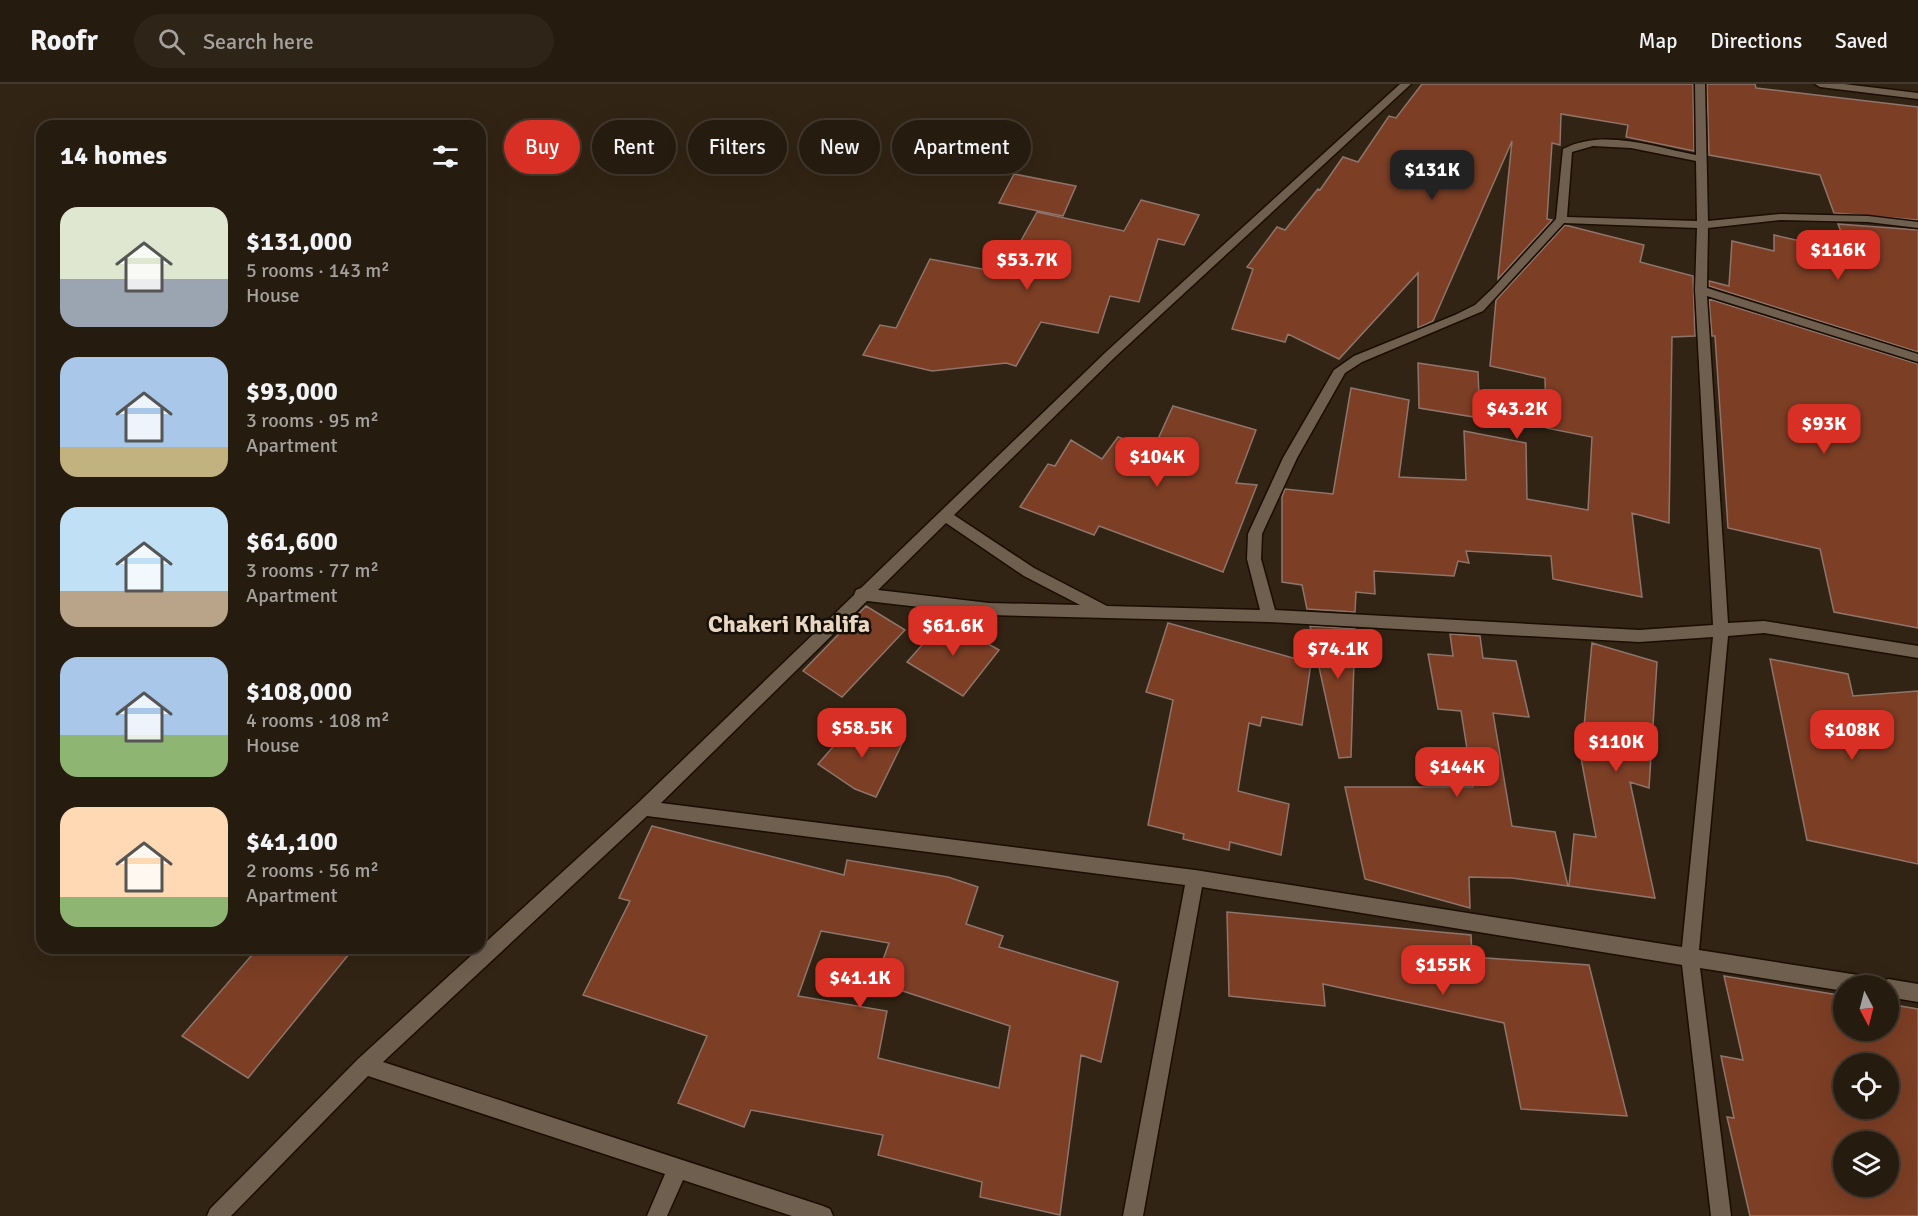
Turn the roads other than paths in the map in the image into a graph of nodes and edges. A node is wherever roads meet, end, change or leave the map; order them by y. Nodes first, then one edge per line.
1 (1406, 84) edge
2 (1700, 84) edge
3 (1820, 84) edge
4 (1918, 96) edge
5 (1701, 159) junction
6 (1561, 220) junction
7 (1703, 225) junction
8 (1918, 225) edge
9 (1701, 290) junction
10 (1918, 358) edge
11 (944, 515) junction
12 (861, 594) junction
13 (1107, 613) junction
14 (1269, 616) junction
15 (1721, 630) junction
16 (1918, 652) edge
17 (644, 808) junction
18 (1195, 878) junction
19 (1690, 956) junction
20 (1833, 980) edge
21 (1899, 990) edge
22 (1918, 993) edge
23 (365, 1066) junction
24 (678, 1169) junction
25 (217, 1216) edge
26 (657, 1216) edge
27 (823, 1216) edge
28 (1132, 1216) edge
29 (1721, 1216) edge

1 - 11 street
2 - 5 street
3 - 4 street
5 - 6 street
5 - 7 street
6 - 7 street
6 - 14 street
7 - 8 street
7 - 9 street
9 - 10 street
9 - 15 street
11 - 12 street
11 - 13 street
12 - 13 street
12 - 17 street
13 - 14 street
14 - 15 street
15 - 16 street
15 - 19 street
17 - 18 street
17 - 23 street
18 - 19 street
18 - 28 street
19 - 20 street
19 - 29 street
21 - 22 street
23 - 24 street
23 - 25 street
24 - 26 street
24 - 27 street

